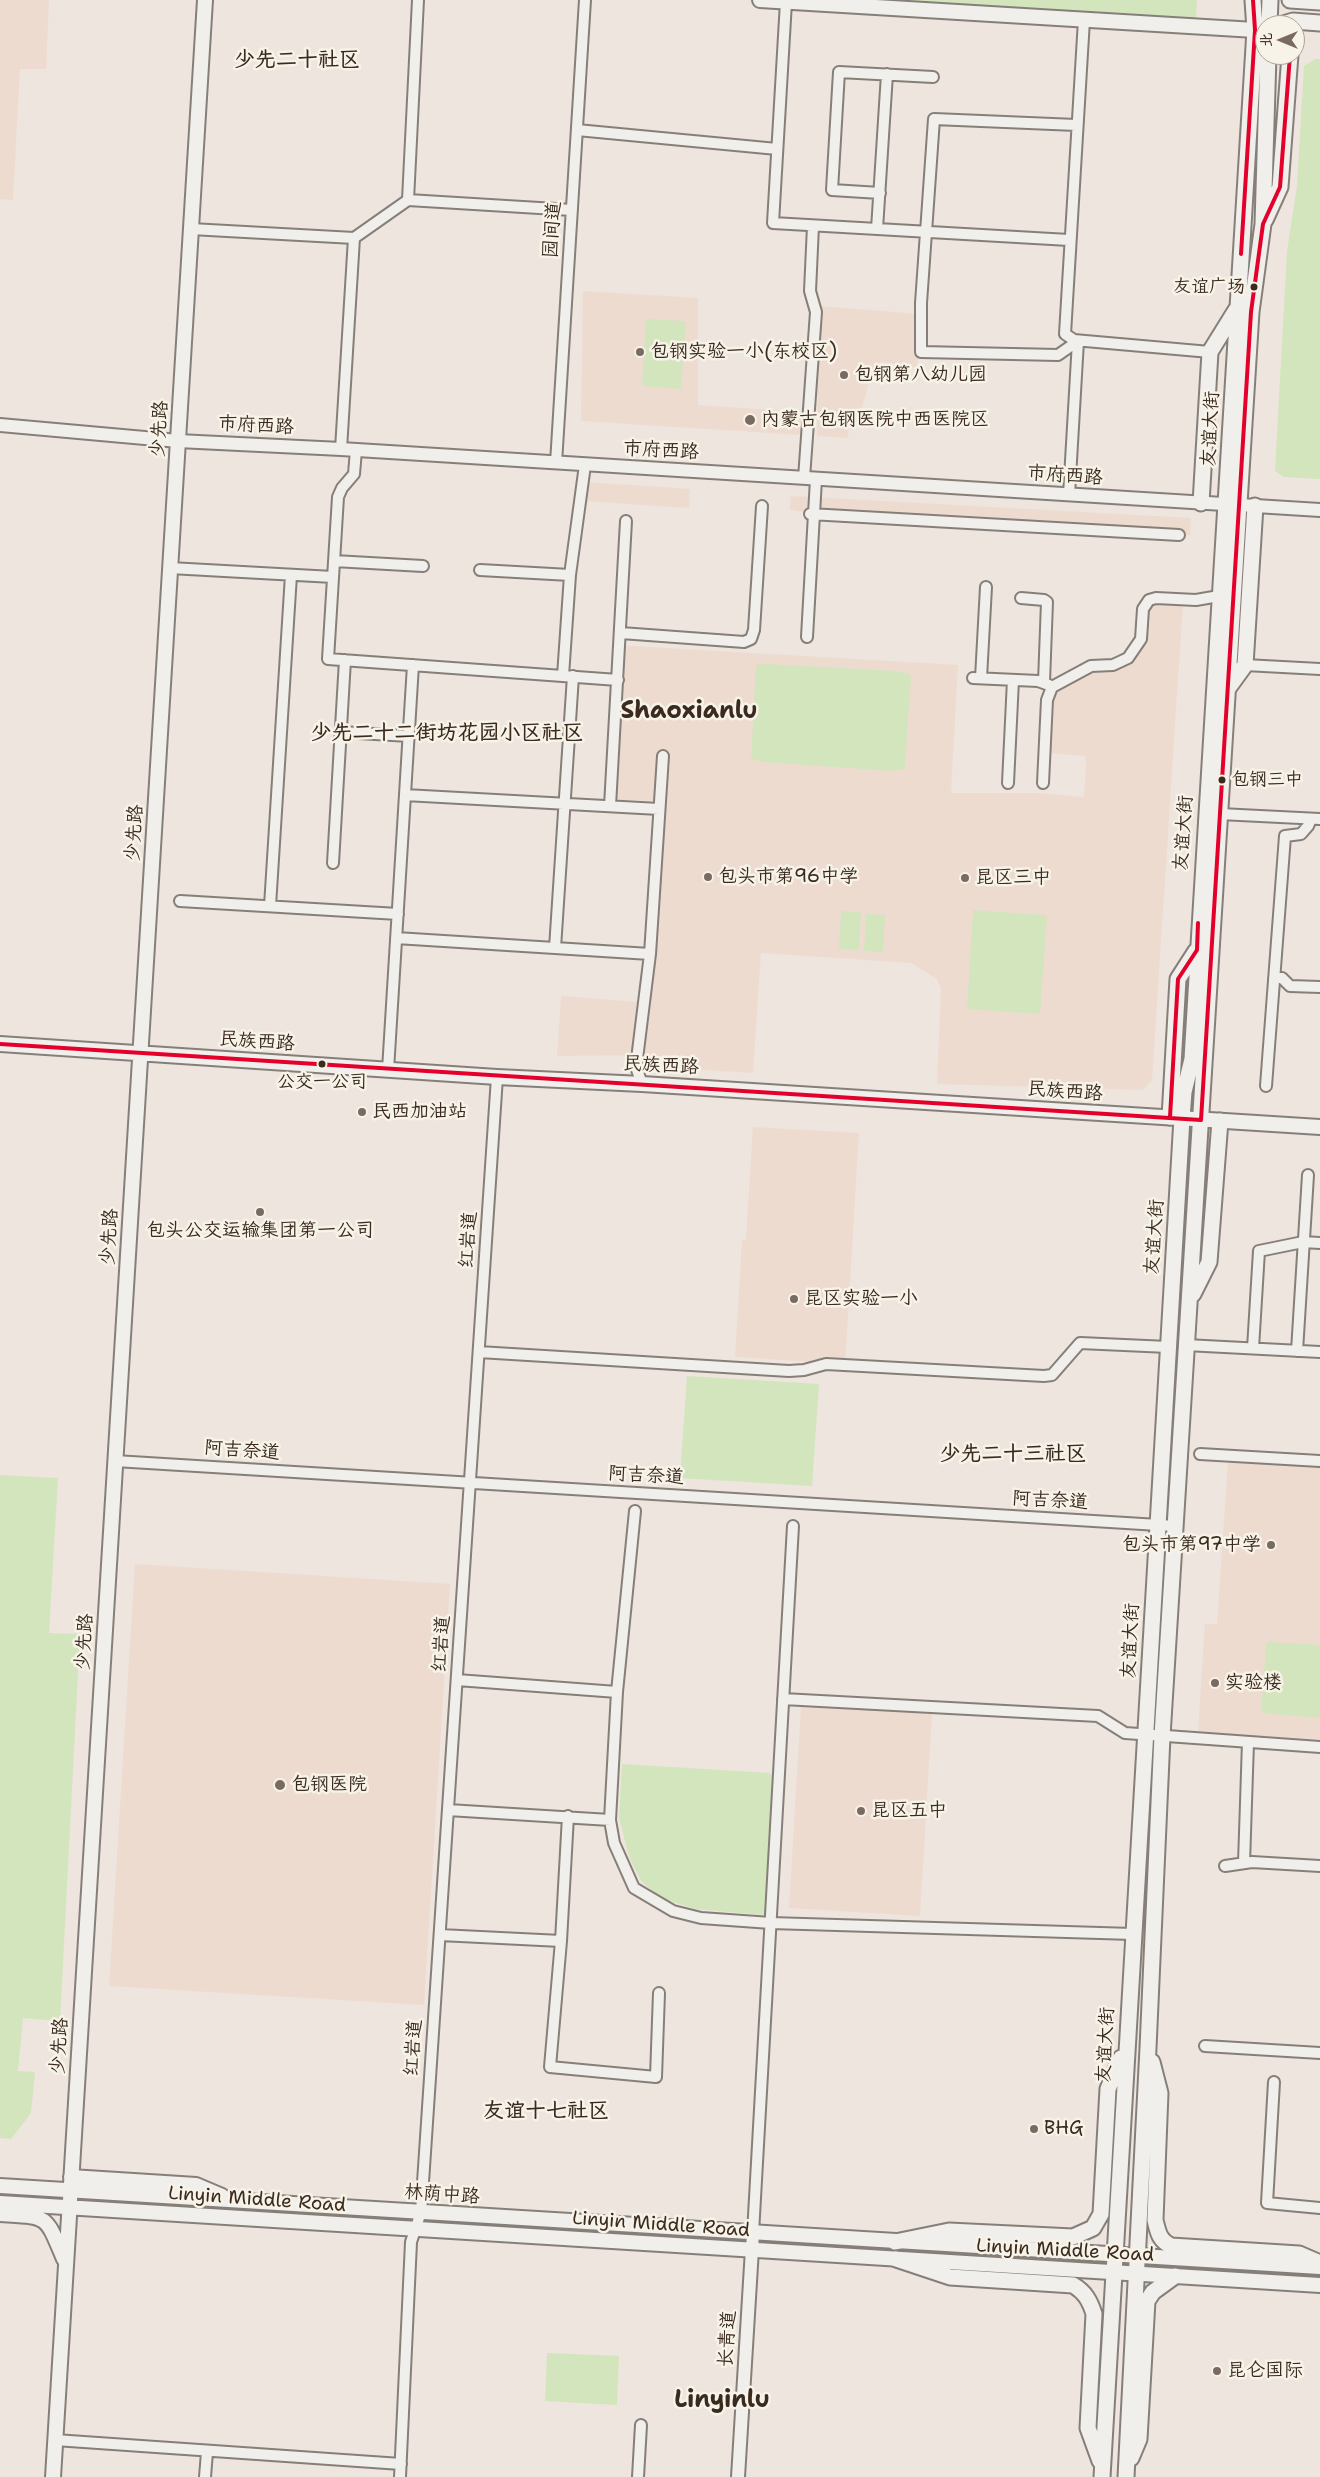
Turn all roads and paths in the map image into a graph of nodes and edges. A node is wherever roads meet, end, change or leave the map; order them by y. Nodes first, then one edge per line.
1 (206, 0) edge
2 (418, 0) edge
3 (586, 0) edge
4 (760, 0) edge
5 (1253, 0) edge
6 (1270, 0) edge
7 (1290, 0) edge
8 (786, 2) junction
9 (1320, 2) edge
10 (1258, 15) edge
11 (1266, 15) edge
12 (1084, 20) junction
13 (1305, 23) edge
14 (1320, 23) edge
15 (1255, 28) edge
16 (1260, 65) edge
17 (1268, 65) edge
18 (1289, 65) edge
19 (886, 74) junction
20 (933, 77) dead end
21 (1076, 125) junction
22 (577, 130) junction
23 (778, 149) junction
24 (880, 193) junction
25 (408, 200) junction
26 (572, 210) junction
27 (1263, 224) junction
28 (813, 226) junction
29 (191, 229) junction
30 (878, 229) junction
31 (926, 232) junction
32 (354, 238) junction
33 (1069, 240) junction
34 (1238, 306) junction
35 (1078, 341) junction
36 (1210, 352) junction
37 (0, 425) edge
38 (178, 441) junction
39 (341, 449) junction
40 (356, 450) junction
41 (556, 463) junction
42 (585, 465) junction
43 (810, 478) junction
44 (1069, 495) junction
45 (1201, 503) junction
46 (1240, 505) junction
47 (762, 506) dead end
48 (1320, 510) edge
49 (812, 514) junction
50 (626, 521) dead end
51 (1179, 535) dead end
52 (334, 561) junction
53 (423, 566) dead end
54 (170, 568) junction
55 (480, 570) dead end
56 (291, 575) junction
57 (570, 575) junction
58 (332, 577) junction
59 (986, 587) dead end
60 (1219, 596) junction
61 (1021, 598) dead end
62 (620, 633) junction
63 (807, 636) dead end
64 (345, 660) junction
65 (413, 665) junction
66 (1245, 665) junction
67 (1320, 669) edge
68 (568, 676) junction
69 (618, 680) junction
70 (1013, 680) junction
71 (1048, 684) junction
72 (1229, 687) junction
73 (341, 732) junction
74 (408, 736) junction
75 (663, 756) dead end
76 (1008, 783) dead end
77 (1043, 783) dead end
78 (405, 795) junction
79 (565, 804) junction
80 (610, 806) junction
81 (659, 809) junction
82 (1220, 814) junction
83 (1316, 819) edge
84 (334, 863) dead end
85 (180, 901) dead end
86 (270, 906) junction
87 (398, 914) junction
88 (396, 938) junction
89 (555, 948) junction
90 (1197, 950) junction
91 (650, 954) junction
92 (1274, 978) junction
93 (1320, 987) edge
94 (0, 1044) edge
95 (140, 1053) junction
96 (1198, 1061) junction
97 (388, 1070) junction
98 (497, 1077) junction
99 (642, 1084) junction
100 (1266, 1086) dead end
101 (1176, 1118) junction
102 (1201, 1120) junction
103 (1220, 1121) junction
104 (1320, 1127) edge
105 (1179, 1174) junction
106 (1308, 1174) dead end
107 (1198, 1175) junction
108 (1303, 1242) junction
109 (1320, 1242) edge
110 (1189, 1302) junction
111 (1186, 1345) junction
112 (1168, 1347) junction
113 (1253, 1348) junction
114 (1297, 1350) junction
115 (479, 1352) junction
116 (1320, 1352) edge
117 (1200, 1454) dead end
118 (115, 1461) junction
119 (1320, 1461) edge
120 (470, 1483) junction
121 (635, 1511) dead end
122 (1158, 1525) junction
123 (793, 1526) dead end
124 (1175, 1526) junction
125 (457, 1680) junction
126 (618, 1692) junction
127 (783, 1699) junction
128 (1145, 1735) junction
129 (1162, 1736) junction
130 (1248, 1742) junction
131 (1320, 1747) edge
132 (448, 1810) junction
133 (568, 1816) junction
134 (610, 1820) junction
135 (1244, 1863) junction
136 (1225, 1866) dead end
137 (1320, 1866) edge
138 (771, 1923) junction
139 (1133, 1934) junction
140 (440, 1935) junction
141 (561, 1942) junction
142 (659, 1993) dead end
143 (1205, 2046) dead end
144 (1126, 2048) junction
145 (1148, 2048) junction
146 (1320, 2053) edge
147 (1274, 2082) dead end
148 (70, 2184) junction
149 (0, 2186) edge
150 (0, 2203) edge
151 (69, 2207) junction
152 (1320, 2208) edge
153 (421, 2212) junction
154 (0, 2214) edge
155 (415, 2229) junction
156 (754, 2233) junction
157 (895, 2242) junction
158 (752, 2250) junction
159 (1115, 2254) junction
160 (1138, 2255) junction
161 (896, 2259) junction
162 (66, 2262) junction
163 (1320, 2265) edge
164 (1114, 2273) junction
165 (1137, 2274) junction
166 (1175, 2276) junction
167 (1320, 2285) edge
168 (641, 2426) dead end
169 (55, 2440) junction
170 (207, 2452) junction
171 (401, 2464) junction
172 (1102, 2472) edge
173 (1126, 2473) edge
174 (53, 2477) edge
175 (205, 2477) edge
176 (400, 2477) edge
177 (638, 2477) edge
178 (738, 2477) edge

1 - 29 main road, 少先路
2 - 25 street
3 - 22 street, 园间道
4 - 8 main road
5 - 10 main road, 友谊大街
6 - 11 main road, 友谊大街
7 - 9 main road
8 - 12 main road
8 - 23 street
12 - 15 main road
12 - 21 street
13 - 14 main road
16 - 34 main road, 友谊大街
17 - 27 main road, 友谊大街
18 - 27 main road
19 - 20 street
19 - 24 street
19 - 24 street
21 - 31 street
21 - 33 street
22 - 23 street
22 - 26 street, 园间道
23 - 28 street
24 - 30 street
25 - 26 street
25 - 32 street
26 - 41 street, 园间道
27 - 46 main road, 友谊大街
28 - 30 street
28 - 43 street
29 - 32 street
29 - 38 main road, 少先路
30 - 31 street
31 - 33 street
31 - 35 street
32 - 39 street
33 - 35 street
34 - 36 main road
34 - 46 main road, 友谊大街
35 - 36 street
35 - 44 street
36 - 45 main road
37 - 38 street, 市府西路
38 - 39 street, 市府西路
38 - 54 main road, 少先路
39 - 40 street, 市府西路
40 - 41 street, 市府西路
40 - 52 street
41 - 42 street, 市府西路
42 - 43 street, 市府西路
42 - 57 street
43 - 44 street, 市府西路
43 - 49 street
44 - 45 street, 市府西路
45 - 46 street, 市府西路
46 - 48 street, 市府西路
46 - 60 main road, 友谊大街
46 - 66 main road
46 - 72 main road, 友谊大街
47 - 62 street
49 - 51 street
49 - 63 street
50 - 62 street
52 - 53 street
52 - 58 street
54 - 56 street
54 - 95 main road, 少先路
55 - 57 street
56 - 58 street
56 - 86 street
57 - 68 street
58 - 64 street
59 - 70 street
60 - 71 street
60 - 90 main road, 友谊大街
61 - 71 street
62 - 69 street
64 - 65 street
64 - 73 street
65 - 68 street
65 - 74 street
66 - 67 street
66 - 72 main road
68 - 69 street
68 - 79 street
69 - 80 street
70 - 71 street
70 - 76 street
71 - 77 street
72 - 82 main road, 友谊大街
73 - 74 street
73 - 84 street
74 - 78 street
75 - 81 street
78 - 79 street
78 - 87 street
79 - 80 street
79 - 89 street
80 - 81 street
81 - 91 street
82 - 83 street
82 - 96 main road, 友谊大街
83 - 92 street
85 - 86 street
86 - 87 street
87 - 88 street
88 - 89 street
88 - 97 street
89 - 91 street
90 - 96 main road, 友谊大街
90 - 101 main road
91 - 99 street
92 - 93 street
92 - 100 street
94 - 95 main road, 民族西路
95 - 97 main road, 民族西路
95 - 118 main road, 少先路
96 - 101 main road, 友谊大街
96 - 102 main road, 友谊大街
97 - 98 main road, 民族西路
98 - 99 main road, 民族西路
98 - 115 street, 红岩道
99 - 101 main road, 民族西路
101 - 102 main road, 民族西路
101 - 105 main road, 友谊大街
102 - 103 main road, 民族西路
102 - 107 main road, 友谊大街
103 - 104 main road, 民族西路
103 - 110 main road
105 - 107 main road
105 - 112 main road, 友谊大街
106 - 108 street
107 - 110 main road, 友谊大街
108 - 109 street
108 - 113 street
108 - 114 street
110 - 111 main road, 友谊大街
111 - 113 street
111 - 124 main road, 友谊大街
112 - 115 street
112 - 122 main road, 友谊大街
113 - 114 street
114 - 116 street
115 - 120 street, 红岩道
117 - 119 street
118 - 120 street, 阿吉奈道
118 - 148 main road, 少先路
120 - 122 street, 阿吉奈道
120 - 125 street, 红岩道
121 - 126 street
122 - 124 street, 阿吉奈道
122 - 128 main road, 友谊大街
123 - 127 street
124 - 129 main road, 友谊大街
125 - 126 street
125 - 132 street, 红岩道
126 - 134 street
127 - 128 street
127 - 138 street
128 - 129 street
128 - 139 main road, 友谊大街
129 - 130 street
129 - 145 main road, 友谊大街
130 - 131 street
130 - 135 street
132 - 133 street
132 - 140 street, 红岩道
133 - 134 street
133 - 141 street
134 - 138 street
135 - 136 street
135 - 137 street
138 - 139 street
138 - 156 street
139 - 144 main road, 友谊大街
140 - 141 street
140 - 153 street, 红岩道
141 - 142 street
143 - 146 street
144 - 157 main road
144 - 159 main road, 友谊大街
145 - 160 main road, 友谊大街
145 - 163 main road
147 - 152 street
148 - 149 main road, 林荫中路
148 - 151 main road, 少先路
148 - 153 main road, 林荫中路
150 - 151 main road, Linyin Middle Road
151 - 155 main road, Linyin Middle Road
151 - 162 main road, 少先路
153 - 155 street, 红岩道
153 - 156 main road, 林荫中路
154 - 162 main road
155 - 158 main road, Linyin Middle Road
155 - 171 street, 红岩道
156 - 157 main road, Linyin Middle Road
156 - 158 street, 长青道
157 - 159 main road, Linyin Middle Road
158 - 161 main road, Linyin Middle Road
158 - 178 street, 长青道
159 - 160 main road, Linyin Middle Road
159 - 164 main road, 友谊大街
160 - 163 main road, Linyin Middle Road
160 - 165 main road, 友谊大街
161 - 164 main road, Linyin Middle Road
161 - 172 main road
162 - 169 main road, 少先路
164 - 165 main road, Linyin Middle Road
164 - 172 main road, 友谊大街
165 - 166 main road, Linyin Middle Road
165 - 173 main road, 友谊大街
166 - 167 main road, Linyin Middle Road
166 - 173 main road
168 - 177 street
169 - 170 street
169 - 174 main road, 少先路
170 - 171 street
170 - 175 street
171 - 176 street, 红岩道

